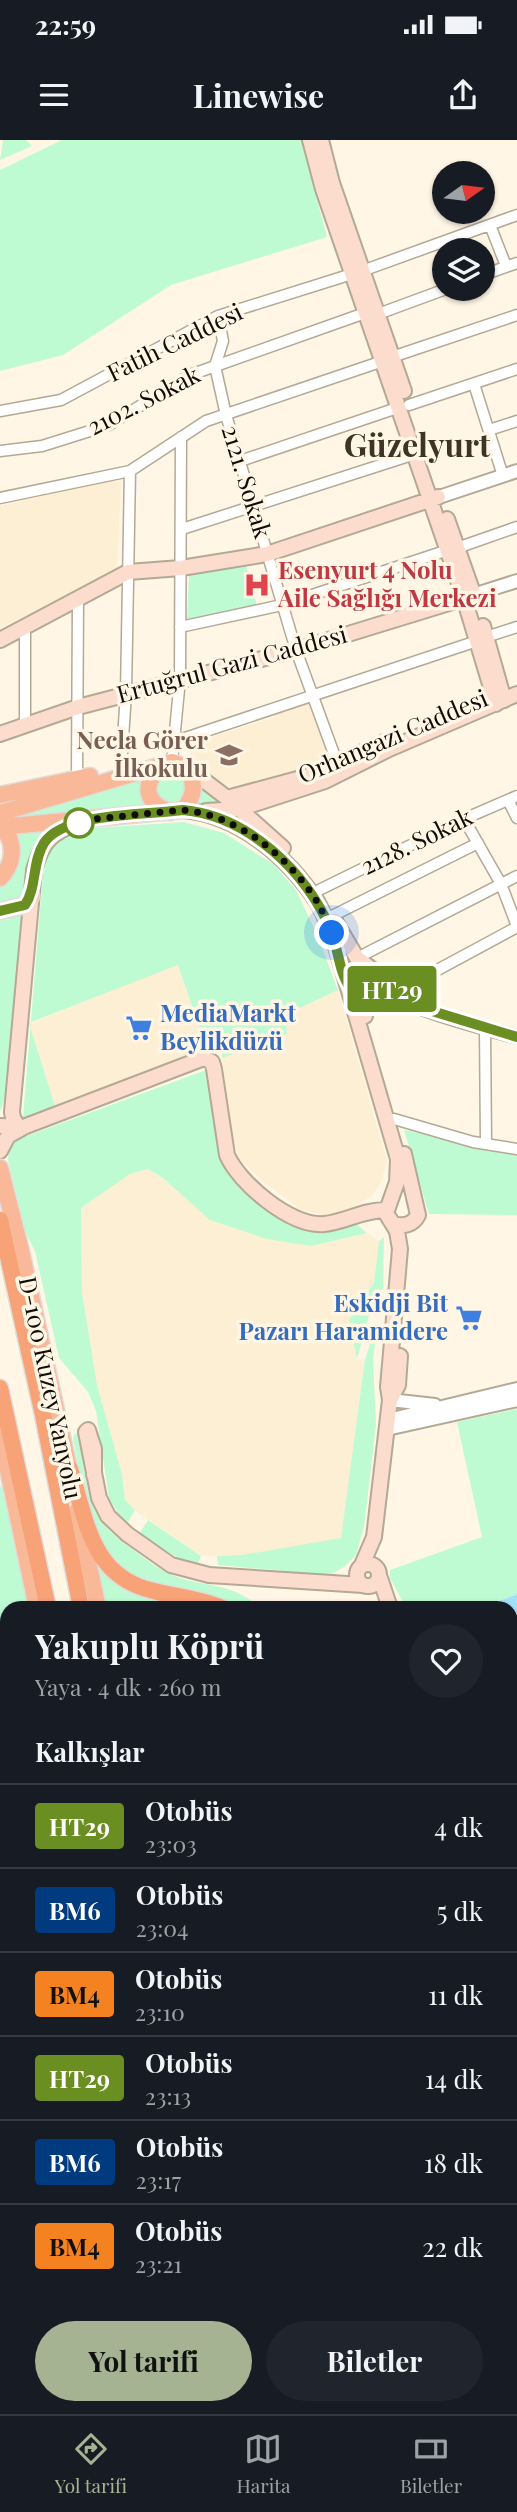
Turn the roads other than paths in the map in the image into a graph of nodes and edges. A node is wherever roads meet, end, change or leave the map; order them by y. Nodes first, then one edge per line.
1 (310, 140) edge
2 (321, 140) edge
3 (517, 215) edge
4 (490, 225) junction
5 (517, 262) edge
6 (506, 266) junction
7 (495, 270) edge
8 (357, 272) junction
9 (432, 294) edge
10 (372, 314) junction
11 (517, 315) edge
12 (218, 316) junction
13 (388, 359) junction
14 (215, 366) junction
15 (517, 369) edge
16 (474, 384) junction
17 (404, 406) junction
18 (0, 411) edge
19 (226, 415) junction
20 (517, 421) edge
21 (489, 430) junction
22 (181, 437) junction
23 (0, 451) edge
24 (415, 454) junction
25 (240, 461) junction
26 (130, 471) junction
27 (517, 471) edge
28 (503, 476) junction
29 (0, 498) edge
30 (435, 499) junction
31 (253, 506) junction
32 (517, 527) edge
33 (182, 528) junction
34 (452, 549) junction
35 (267, 554) junction
36 (181, 568) junction
37 (128, 572) junction
38 (517, 581) edge
39 (469, 597) junction
40 (78, 598) junction
41 (282, 605) junction
42 (25, 626) junction
43 (180, 627) junction
44 (517, 627) edge
45 (482, 639) junction
46 (0, 640) edge
47 (296, 650) junction
48 (180, 679) junction
49 (517, 684) edge
50 (125, 694) junction
51 (312, 696) junction
52 (502, 697) edge
53 (78, 707) junction
54 (25, 724) junction
55 (0, 734) edge
56 (176, 741) junction
57 (168, 763) junction
58 (338, 765) junction
59 (121, 769) junction
60 (189, 769) junction
61 (140, 771) junction
62 (77, 779) junction
63 (0, 795) edge
64 (227, 798) junction
65 (512, 798) edge
66 (239, 809) junction
67 (182, 811) junction
68 (0, 813) edge
69 (517, 818) edge
70 (94, 819) junction
71 (464, 819) junction
72 (0, 829) edge
73 (478, 843) junction
74 (517, 876) edge
75 (0, 878) edge
76 (501, 884) junction
77 (318, 890) junction
78 (30, 896) junction
79 (0, 911) edge
80 (332, 916) junction
81 (517, 927) edge
82 (366, 964) junction
83 (346, 981) junction
84 (369, 988) junction
85 (404, 988) junction
86 (431, 1010) junction
87 (485, 1028) junction
88 (517, 1037) edge
89 (394, 1119) junction
90 (0, 1126) edge
91 (22, 1127) junction
92 (486, 1144) junction
93 (517, 1149) edge
94 (0, 1151) edge
95 (0, 1167) edge
96 (416, 1203) junction
97 (388, 1206) junction
98 (0, 1220) edge
99 (413, 1223) junction
100 (393, 1224) junction
101 (0, 1388) edge
102 (517, 1389) edge
103 (390, 1400) junction
104 (517, 1400) edge
105 (442, 1405) junction
106 (387, 1425) junction
107 (0, 1432) edge
108 (70, 1469) junction
109 (94, 1475) dead end
110 (374, 1537) junction
111 (360, 1566) junction
112 (379, 1573) junction
113 (325, 1582) junction
114 (365, 1585) junction
115 (36, 1601) edge
116 (46, 1601) edge
117 (81, 1601) edge
118 (97, 1601) edge
119 (203, 1601) edge
120 (382, 1601) edge
121 (388, 1601) edge

1 - 8 main road
2 - 8 main road
3 - 4 street, Fatih Caddesi
4 - 6 street
4 - 8 street, Fatih Caddesi
5 - 6 street
6 - 7 street
8 - 10 main road
8 - 12 street, Fatih Caddesi
9 - 10 street, 2102. Sokak
10 - 13 main road
10 - 14 street, 2102. Sokak
11 - 13 street
12 - 14 street, 2121. Sokak
12 - 18 street, Fatih Caddesi
13 - 17 main road
13 - 19 street
14 - 19 street, 2121. Sokak
14 - 23 street, 2102. Sokak
15 - 16 street
16 - 17 street
16 - 21 street
17 - 24 main road
17 - 25 street
17 - 30 main road
19 - 22 street
19 - 25 street, 2121. Sokak
20 - 21 street
21 - 28 street
22 - 26 street
22 - 33 street
24 - 30 main road
24 - 31 street
25 - 31 street, 2121. Sokak
26 - 29 street
26 - 37 street
27 - 28 street
28 - 30 street
30 - 34 main road
30 - 35 main road
31 - 33 street
31 - 35 street, 2121. Sokak
32 - 34 street
33 - 36 street
34 - 39 main road
34 - 41 street
35 - 36 main road
35 - 41 street, 2121. Sokak
36 - 37 main road
36 - 43 street
37 - 40 main road
37 - 50 street
38 - 39 street, Ertuğrul Gazi Caddesi
39 - 45 main road
39 - 47 main road, Ertuğrul Gazi Caddesi
40 - 42 main road
40 - 53 street
41 - 43 street
41 - 47 street, 2121. Sokak
42 - 46 main road
42 - 54 street
43 - 48 street
44 - 45 street
45 - 51 street
45 - 52 main road
47 - 48 main road, Ertuğrul Gazi Caddesi
47 - 51 street, 2121. Sokak
48 - 50 main road, Ertuğrul Gazi Caddesi
48 - 56 street
49 - 52 main road, Orhangazi Caddesi
50 - 53 main road, Ertuğrul Gazi Caddesi
50 - 59 street
51 - 56 street
51 - 58 street, 2121. Sokak
52 - 58 main road, Orhangazi Caddesi
52 - 66 main road
53 - 54 main road, Ertuğrul Gazi Caddesi
53 - 62 street
54 - 55 main road, Ertuğrul Gazi Caddesi
56 - 57 street
57 - 60 main road
57 - 61 main road
57 - 67 main road
58 - 64 main road, Orhangazi Caddesi
59 - 61 main road
59 - 62 main road
60 - 64 main road
60 - 67 main road
61 - 68 main road
62 - 63 main road
64 - 66 main road
65 - 69 street
65 - 71 street, 2128. Sokak
66 - 67 main road
66 - 77 main road
67 - 70 main road
67 - 83 main road
70 - 72 main road
70 - 78 main road
71 - 73 street
71 - 77 street, 2128. Sokak
72 - 75 main road
73 - 76 street
73 - 80 street
74 - 76 street
76 - 81 street
76 - 82 street
77 - 80 main road
78 - 79 main road
78 - 91 main road
80 - 82 main road
81 - 85 street
82 - 83 main road
82 - 84 main road
82 - 85 street
83 - 84 main road
83 - 97 main road
84 - 86 street
84 - 89 main road
85 - 86 street
86 - 87 street
87 - 88 street
87 - 92 street
89 - 92 street
89 - 96 main road
90 - 91 main road
91 - 94 main road
91 - 97 main road
92 - 93 street
95 - 108 main road, D-100 Kuzey Yanyolu
96 - 97 main road
96 - 99 main road
97 - 100 main road
98 - 117 highway
99 - 100 main road
99 - 103 main road
100 - 103 main road
101 - 116 highway
102 - 105 street
103 - 105 street
103 - 106 main road
104 - 106 street
105 - 106 street
106 - 110 main road
107 - 115 main road
108 - 118 main road, D-100 Kuzey Yanyolu
108 - 119 highway
109 - 113 main road
110 - 111 main road
110 - 112 main road
111 - 112 main road
111 - 113 main road
111 - 114 main road
112 - 114 main road
112 - 121 main road
113 - 114 main road
114 - 120 main road

